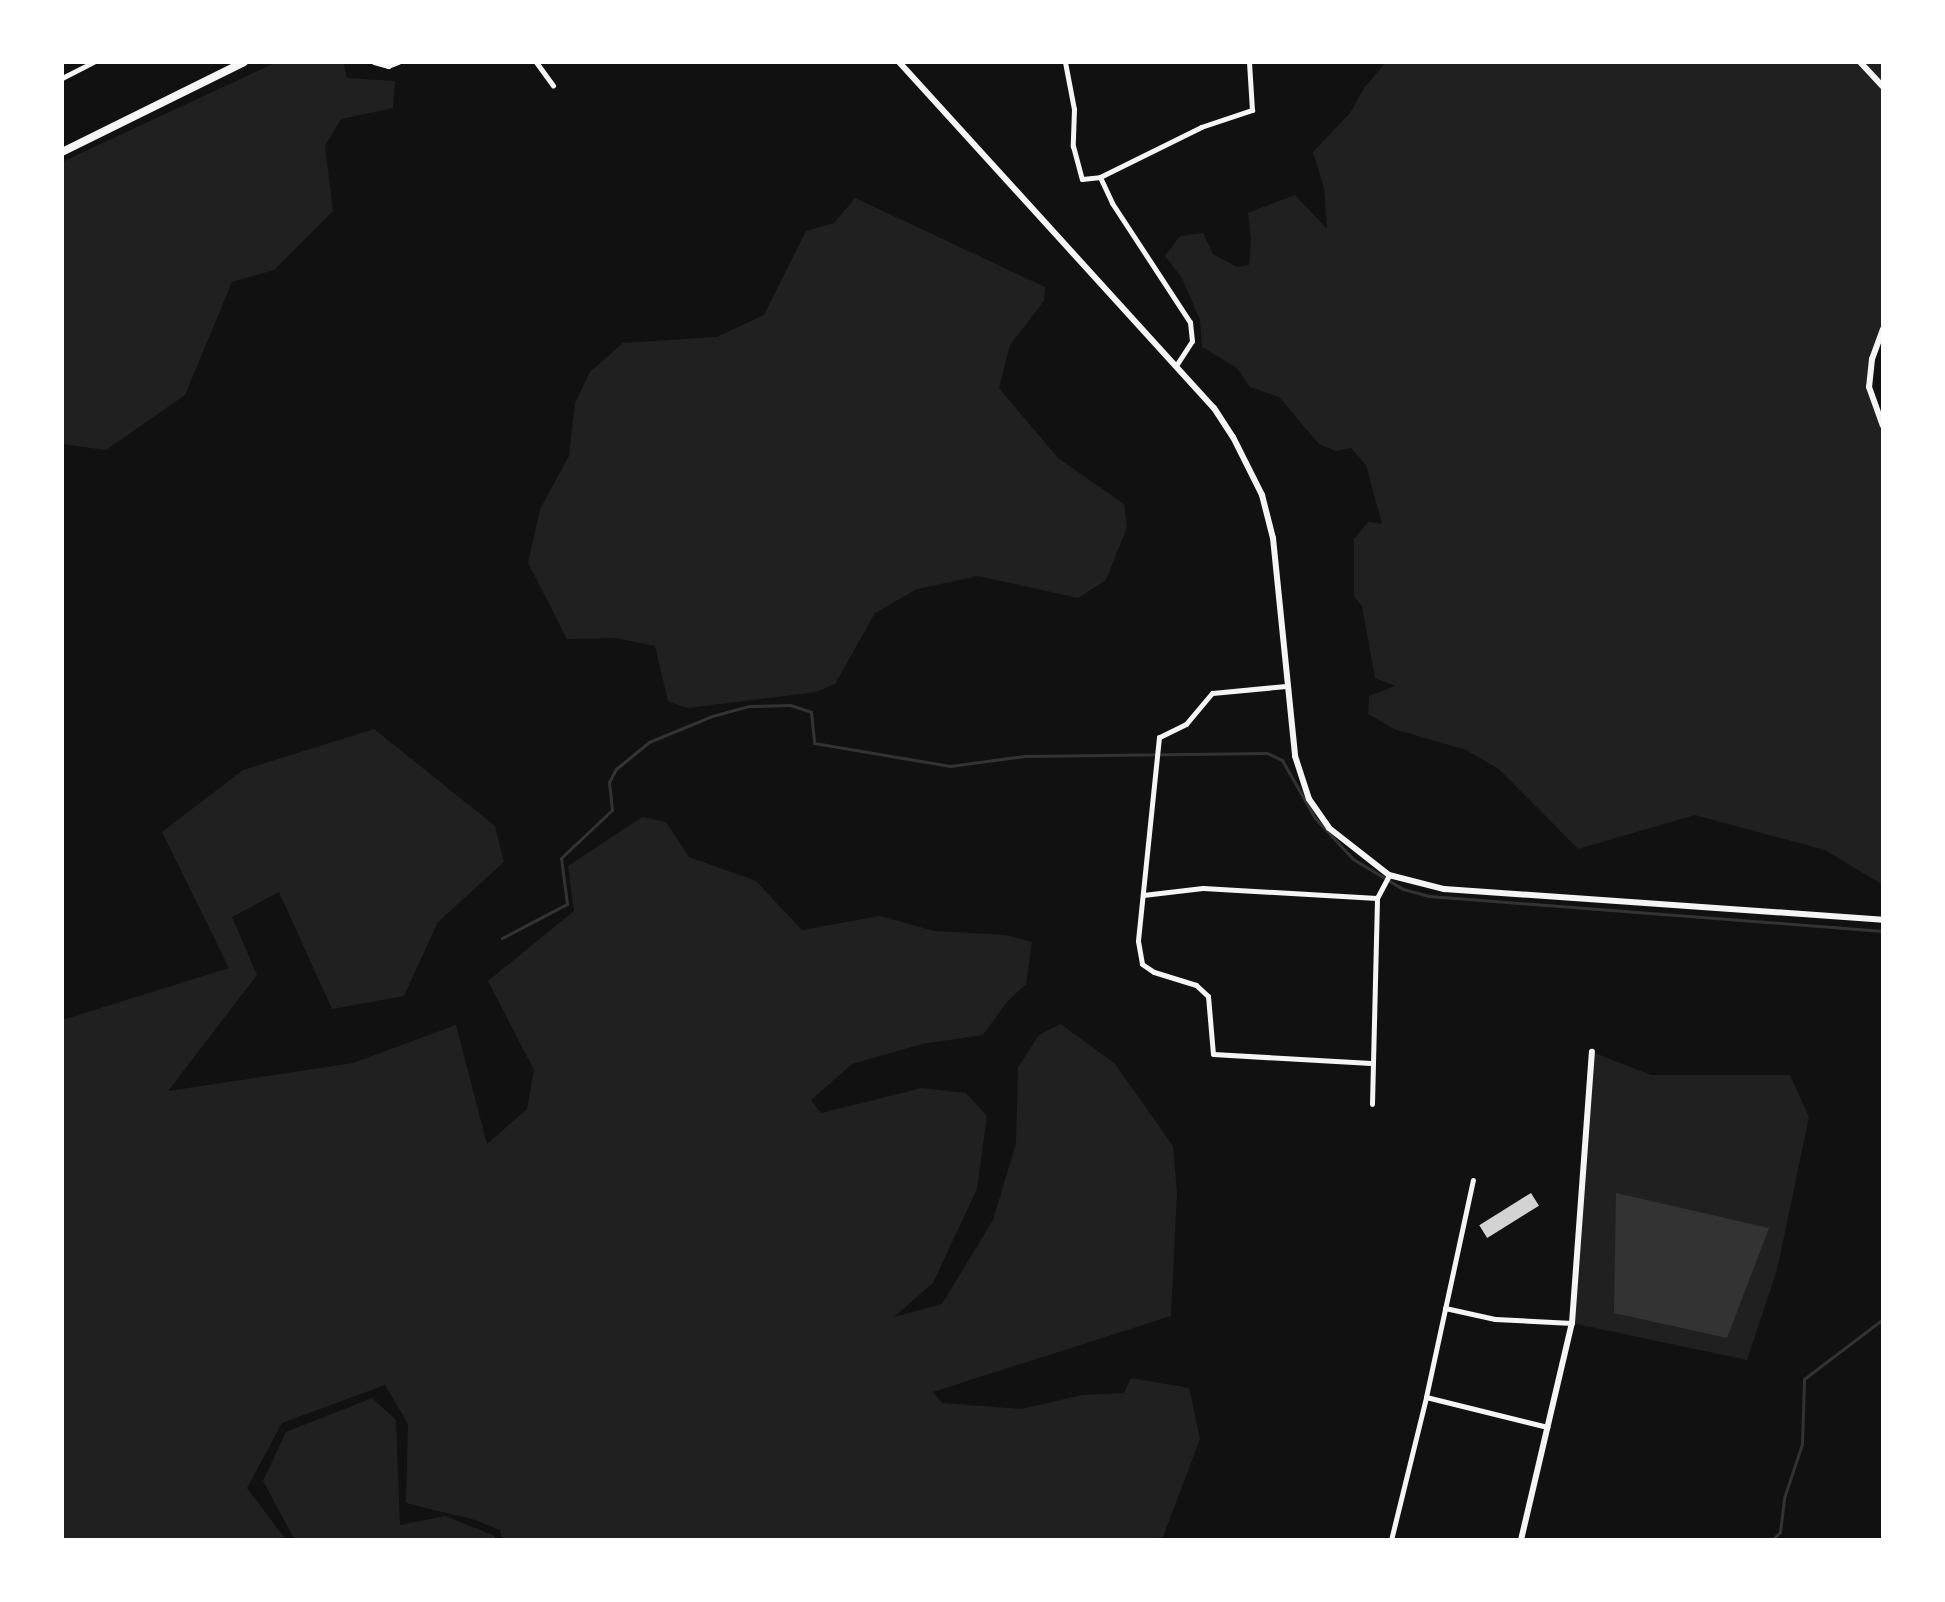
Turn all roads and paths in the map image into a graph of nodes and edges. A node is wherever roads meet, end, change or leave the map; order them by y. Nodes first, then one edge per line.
1 (93, 62) edge
2 (244, 62) edge
3 (374, 62) edge
4 (398, 62) edge
5 (536, 62) edge
6 (899, 62) edge
7 (1065, 62) edge
8 (1249, 62) edge
9 (1860, 62) edge
10 (62, 78) edge
11 (553, 85) dead end
12 (1883, 87) edge
13 (62, 152) edge
14 (1100, 177) junction
15 (1883, 329) edge
16 (1176, 366) junction
17 (1883, 426) edge
18 (1286, 686) junction
19 (1389, 875) junction
20 (1143, 895) junction
21 (1377, 898) junction
22 (1883, 920) edge
23 (1592, 1052) dead end
24 (1371, 1063) junction
25 (1372, 1104) dead end
26 (1473, 1180) dead end
27 (1445, 1308) junction
28 (1572, 1323) junction
29 (1426, 1397) junction
30 (1547, 1427) junction
31 (1391, 1540) edge
32 (1521, 1540) edge

1 - 10 street
2 - 13 highway
3 - 4 street
5 - 11 street
6 - 16 street
7 - 14 street
8 - 14 street
9 - 12 street
14 - 16 street
15 - 17 street
16 - 18 street
18 - 19 street
18 - 20 street
19 - 21 street
19 - 22 street
20 - 21 street
20 - 24 street
21 - 24 street
23 - 28 street
24 - 25 street
26 - 27 street
27 - 28 street
27 - 29 street
28 - 30 street
29 - 30 street
29 - 31 street
30 - 32 street

